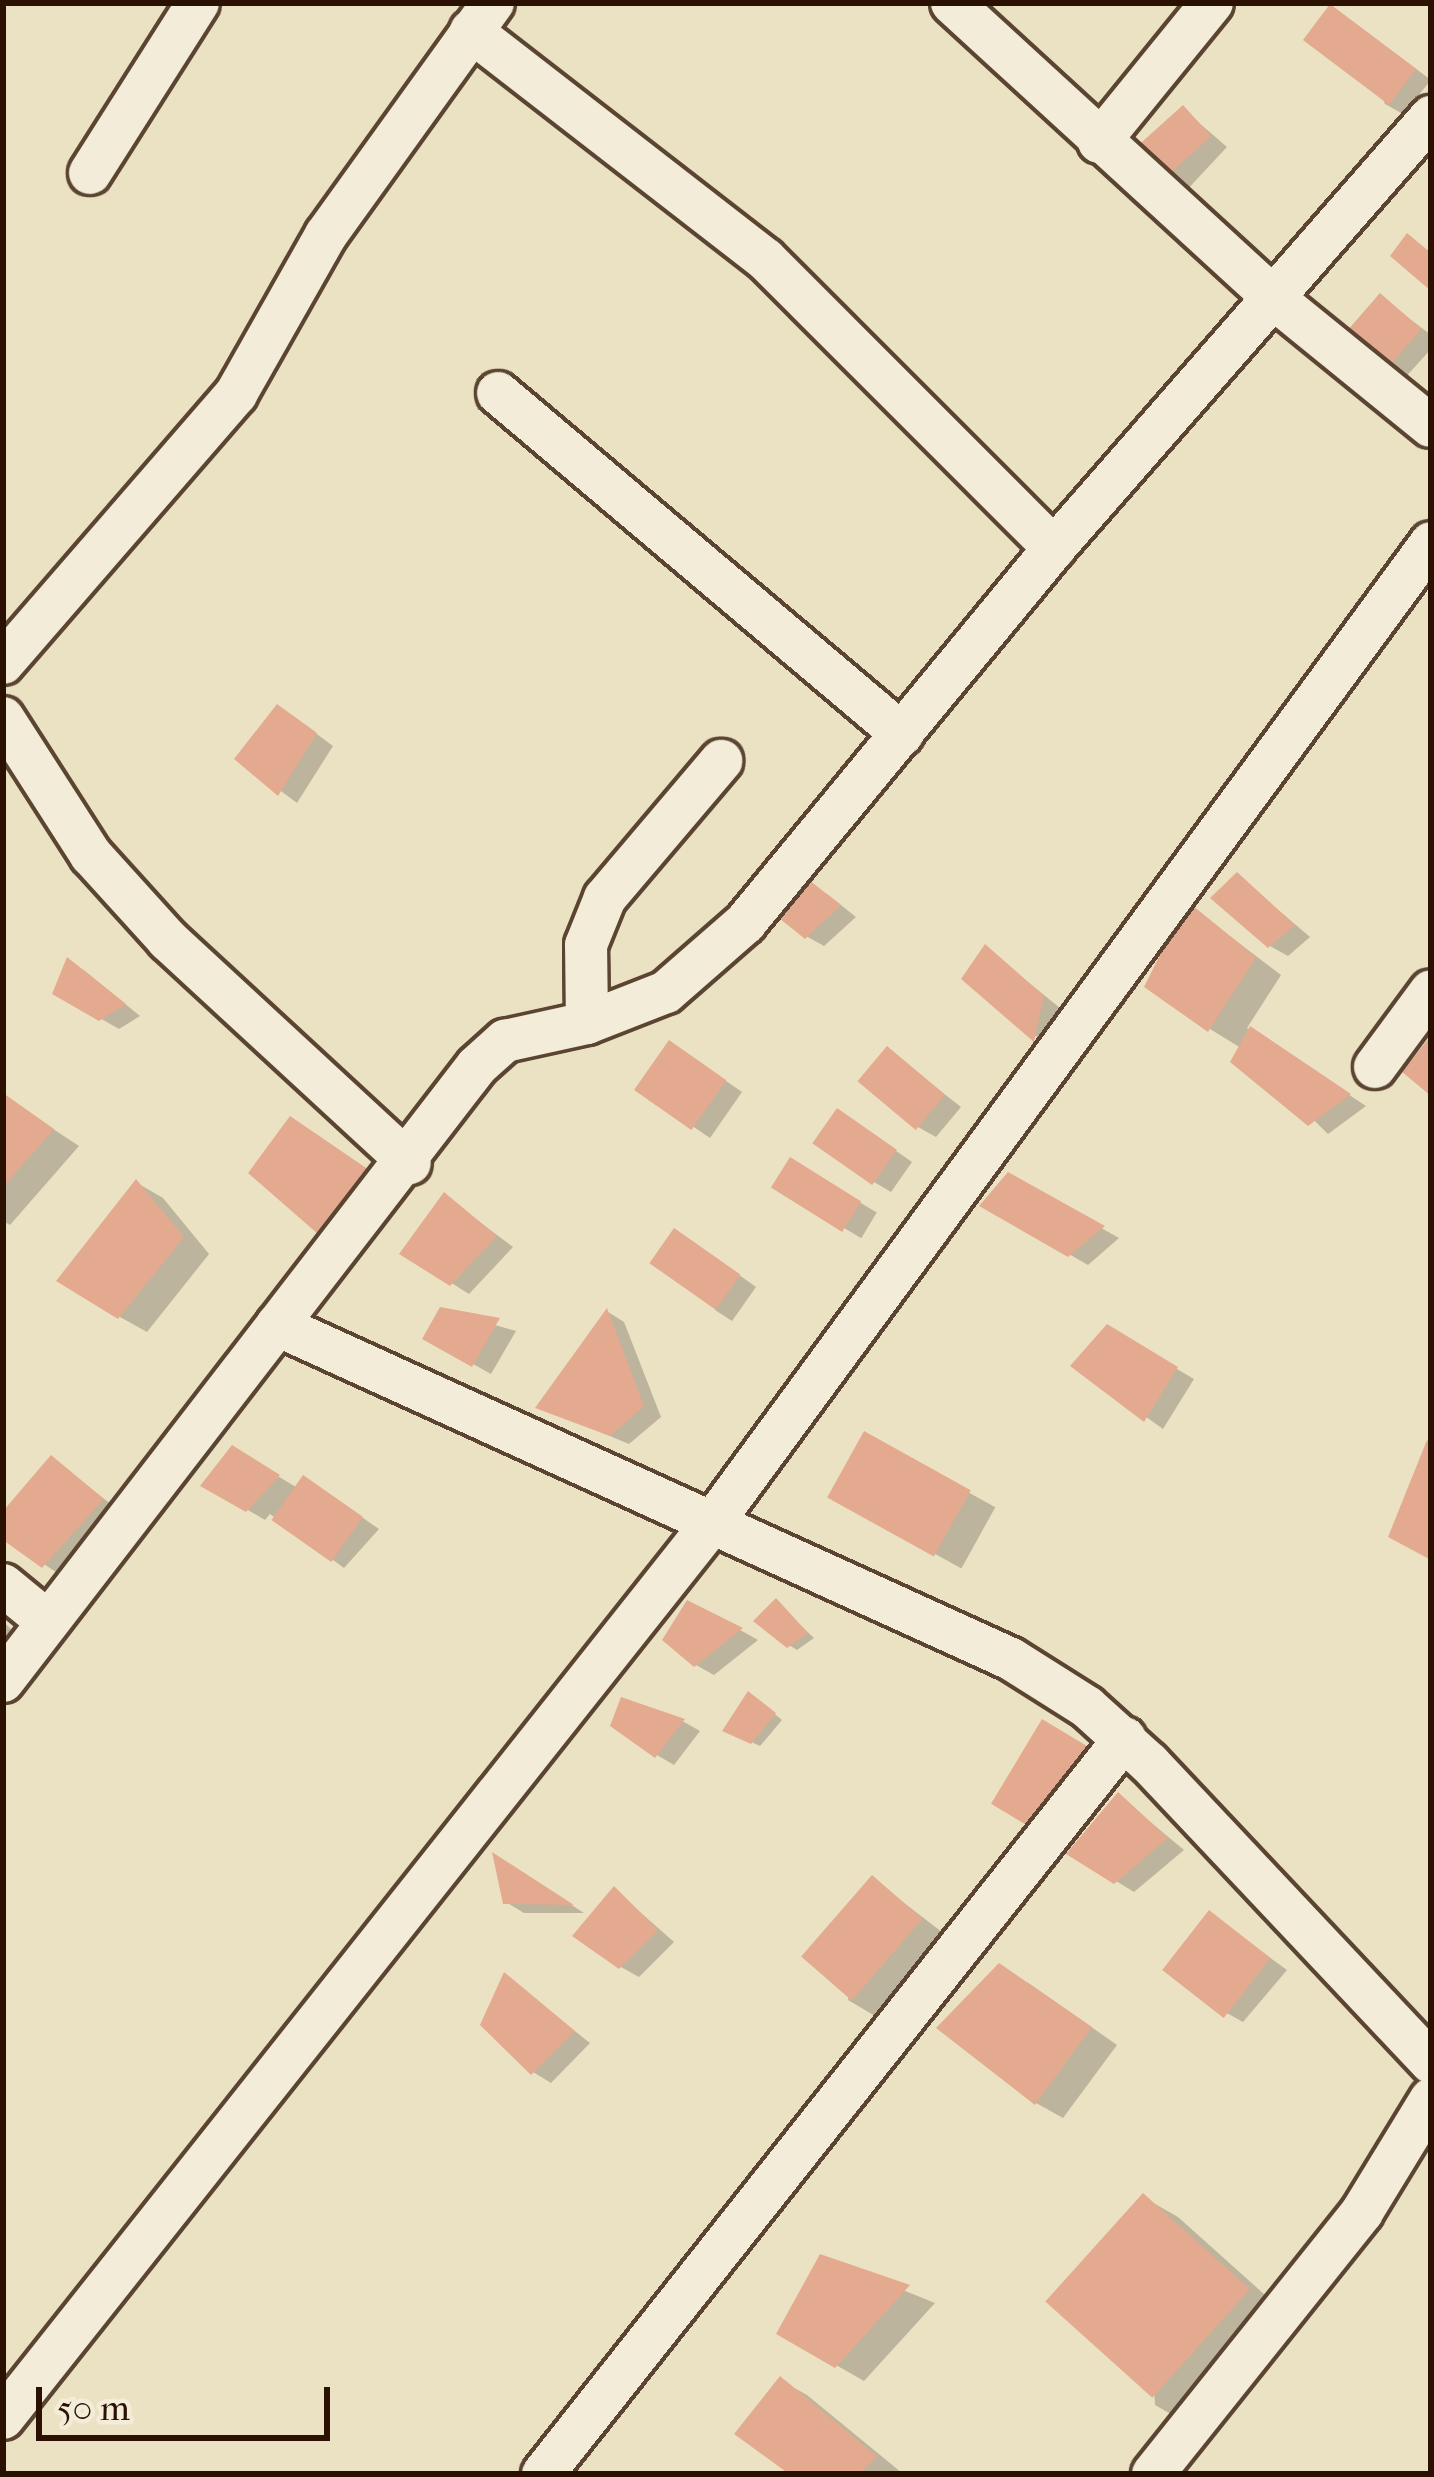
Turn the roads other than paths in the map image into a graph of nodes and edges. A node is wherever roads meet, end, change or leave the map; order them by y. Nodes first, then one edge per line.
1 (198, 3) edge
2 (952, 3) edge
3 (1212, 3) edge
4 (482, 17) edge
5 (1431, 117) edge
6 (1099, 142) junction
7 (90, 173) dead end
8 (1276, 301) junction
9 (498, 393) dead end
10 (1431, 426) edge
11 (1431, 543) edge
12 (1054, 548) junction
13 (3, 663) edge
14 (3, 718) edge
15 (902, 734) junction
16 (722, 760) dead end
17 (1431, 992) edge
18 (587, 1023) junction
19 (1375, 1067) dead end
20 (410, 1163) junction
21 (277, 1324) junction
22 (713, 1522) junction
23 (3, 1585) edge
24 (48, 1622) junction
25 (3, 1681) edge
26 (1125, 1738) junction
27 (1431, 2062) edge
28 (1431, 2099) edge
29 (3, 2418) edge
30 (543, 2474) edge
31 (1153, 2474) edge

1 - 7 street
2 - 6 street
3 - 6 street
4 - 12 street
4 - 13 street
5 - 8 street
6 - 8 street
8 - 10 street
8 - 12 street
9 - 15 street
11 - 22 street
12 - 15 street
14 - 20 street
15 - 18 street
16 - 18 street
17 - 19 street
18 - 20 street
20 - 21 street
21 - 22 street
21 - 24 street
22 - 26 street
22 - 29 street
23 - 24 street
24 - 25 street
26 - 27 street
26 - 30 street
28 - 31 street

